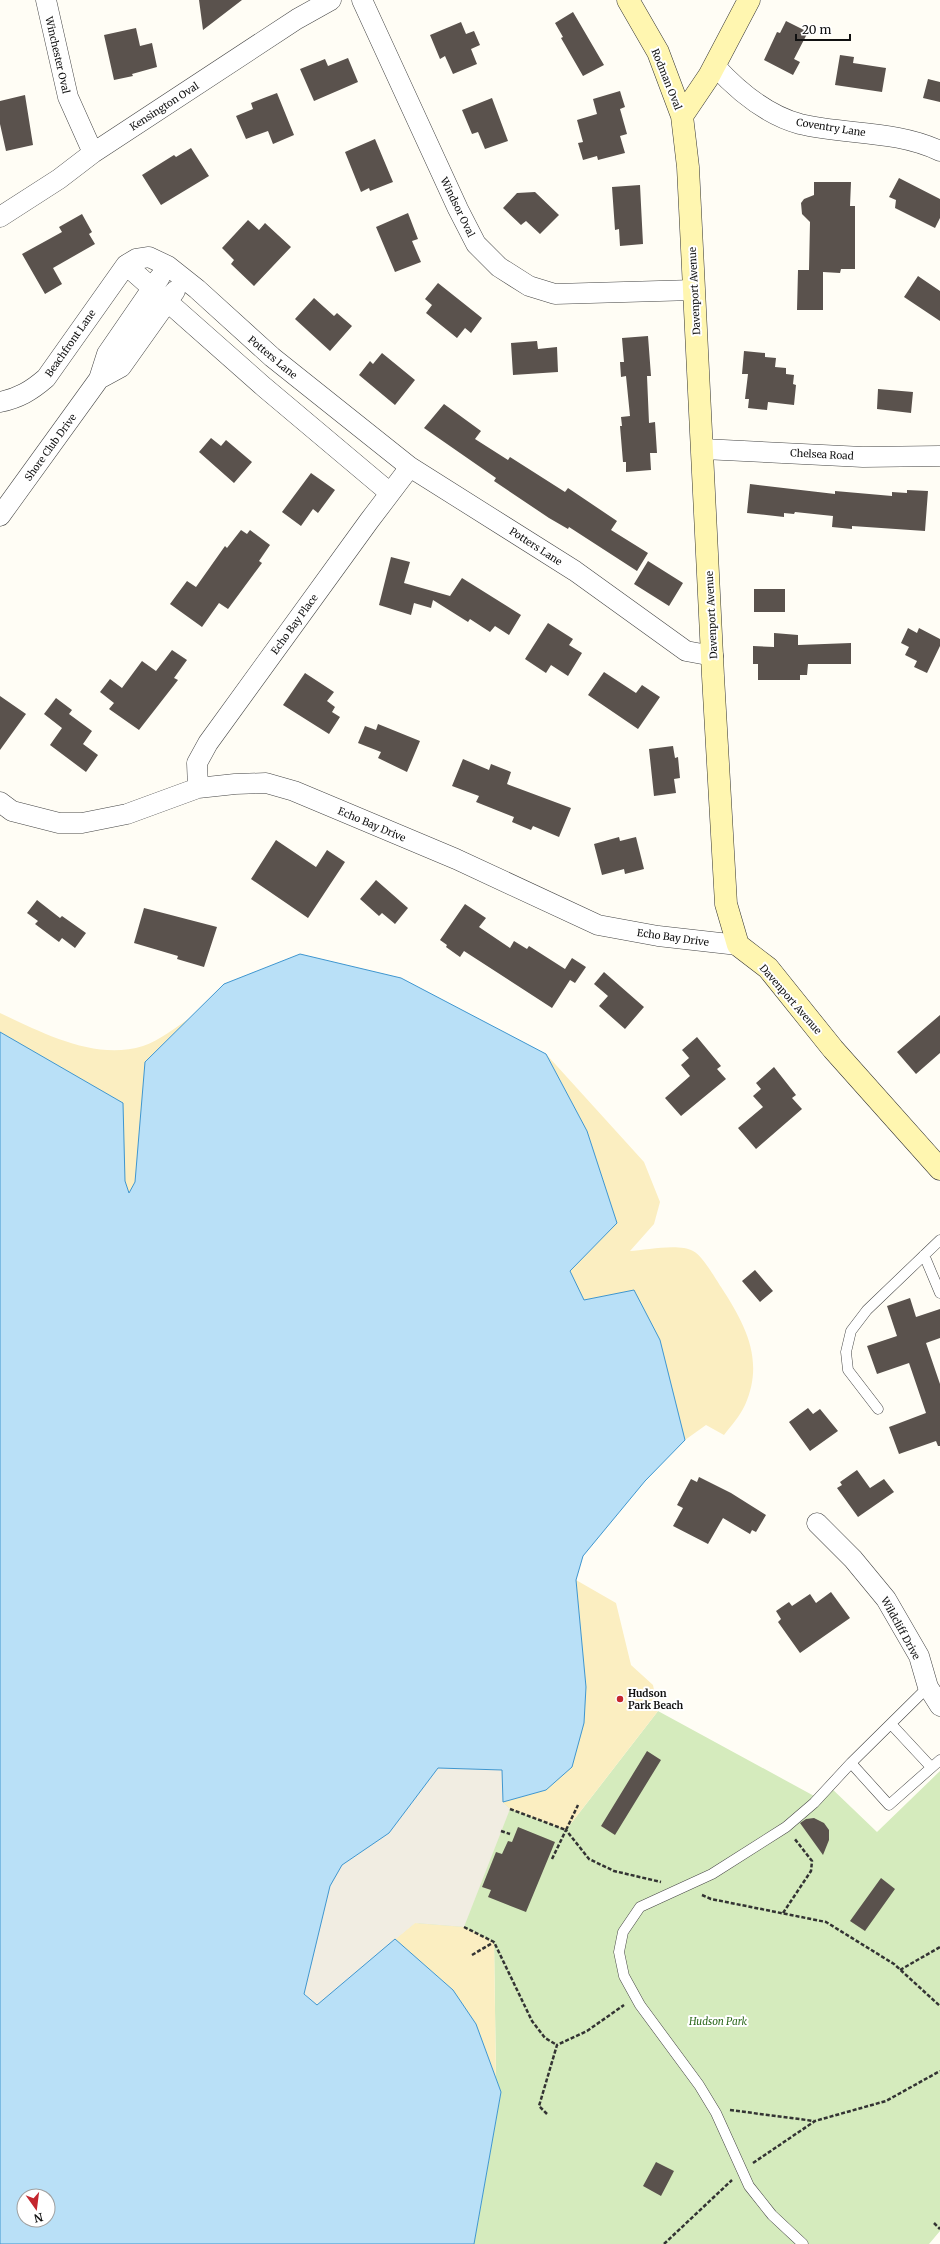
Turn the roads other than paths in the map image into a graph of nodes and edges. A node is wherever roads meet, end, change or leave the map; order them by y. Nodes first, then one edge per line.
1 (46, 0) edge
2 (331, 0) edge
3 (362, 0) edge
4 (628, 0) edge
5 (749, 0) edge
6 (714, 66) junction
7 (682, 116) junction
8 (940, 151) edge
9 (93, 153) junction
10 (0, 217) edge
11 (126, 265) junction
12 (168, 266) junction
13 (184, 278) junction
14 (152, 287) junction
15 (694, 290) junction
16 (168, 301) junction
17 (99, 379) junction
18 (0, 402) edge
19 (703, 449) junction
20 (940, 456) edge
21 (410, 467) junction
22 (390, 493) junction
23 (0, 516) edge
24 (713, 656) junction
25 (198, 788) junction
26 (0, 802) edge
27 (738, 945) junction
28 (940, 1169) edge
29 (940, 1240) edge
30 (924, 1255) junction
31 (940, 1293) edge
32 (878, 1409) dead end
33 (817, 1523) dead end
34 (928, 1687) junction
35 (940, 1706) edge
36 (891, 1724) junction
37 (940, 1760) edge
38 (851, 1763) junction
39 (931, 1768) junction
40 (803, 2244) edge

1 - 9 street, Winchester Oval
2 - 9 street, Kensington Oval
3 - 15 street, Windsor Oval
4 - 7 street, Rodman Oval
5 - 6 street
6 - 7 street
6 - 8 street, Coventry Lane
7 - 15 street, Davenport Avenue
9 - 10 street, Kensington Oval
11 - 12 street, Potters Lane
11 - 14 street
11 - 18 street, Beachfront Lane
12 - 13 street, Potters Lane
12 - 14 street, Shore Club Drive
13 - 16 street, Shore Club Drive
13 - 21 street, Potters Lane
14 - 16 street
14 - 17 street, Shore Club Drive
15 - 19 street, Davenport Avenue
16 - 17 street, Shore Club Drive
16 - 22 street
17 - 23 street, Shore Club Drive
19 - 20 street, Chelsea Road
19 - 24 street, Davenport Avenue
21 - 22 street, Echo Bay Place
21 - 24 street, Potters Lane
22 - 25 street, Echo Bay Place
24 - 27 street, Davenport Avenue
25 - 26 street, Echo Bay Drive
25 - 27 street, Echo Bay Drive
27 - 28 street, Davenport Avenue
29 - 30 lane
30 - 31 lane
30 - 32 lane
33 - 34 street, Wildcliff Drive
34 - 35 street, Wildcliff Drive
34 - 36 lane
36 - 38 lane
36 - 39 lane
37 - 39 lane
38 - 39 lane
38 - 40 lane

